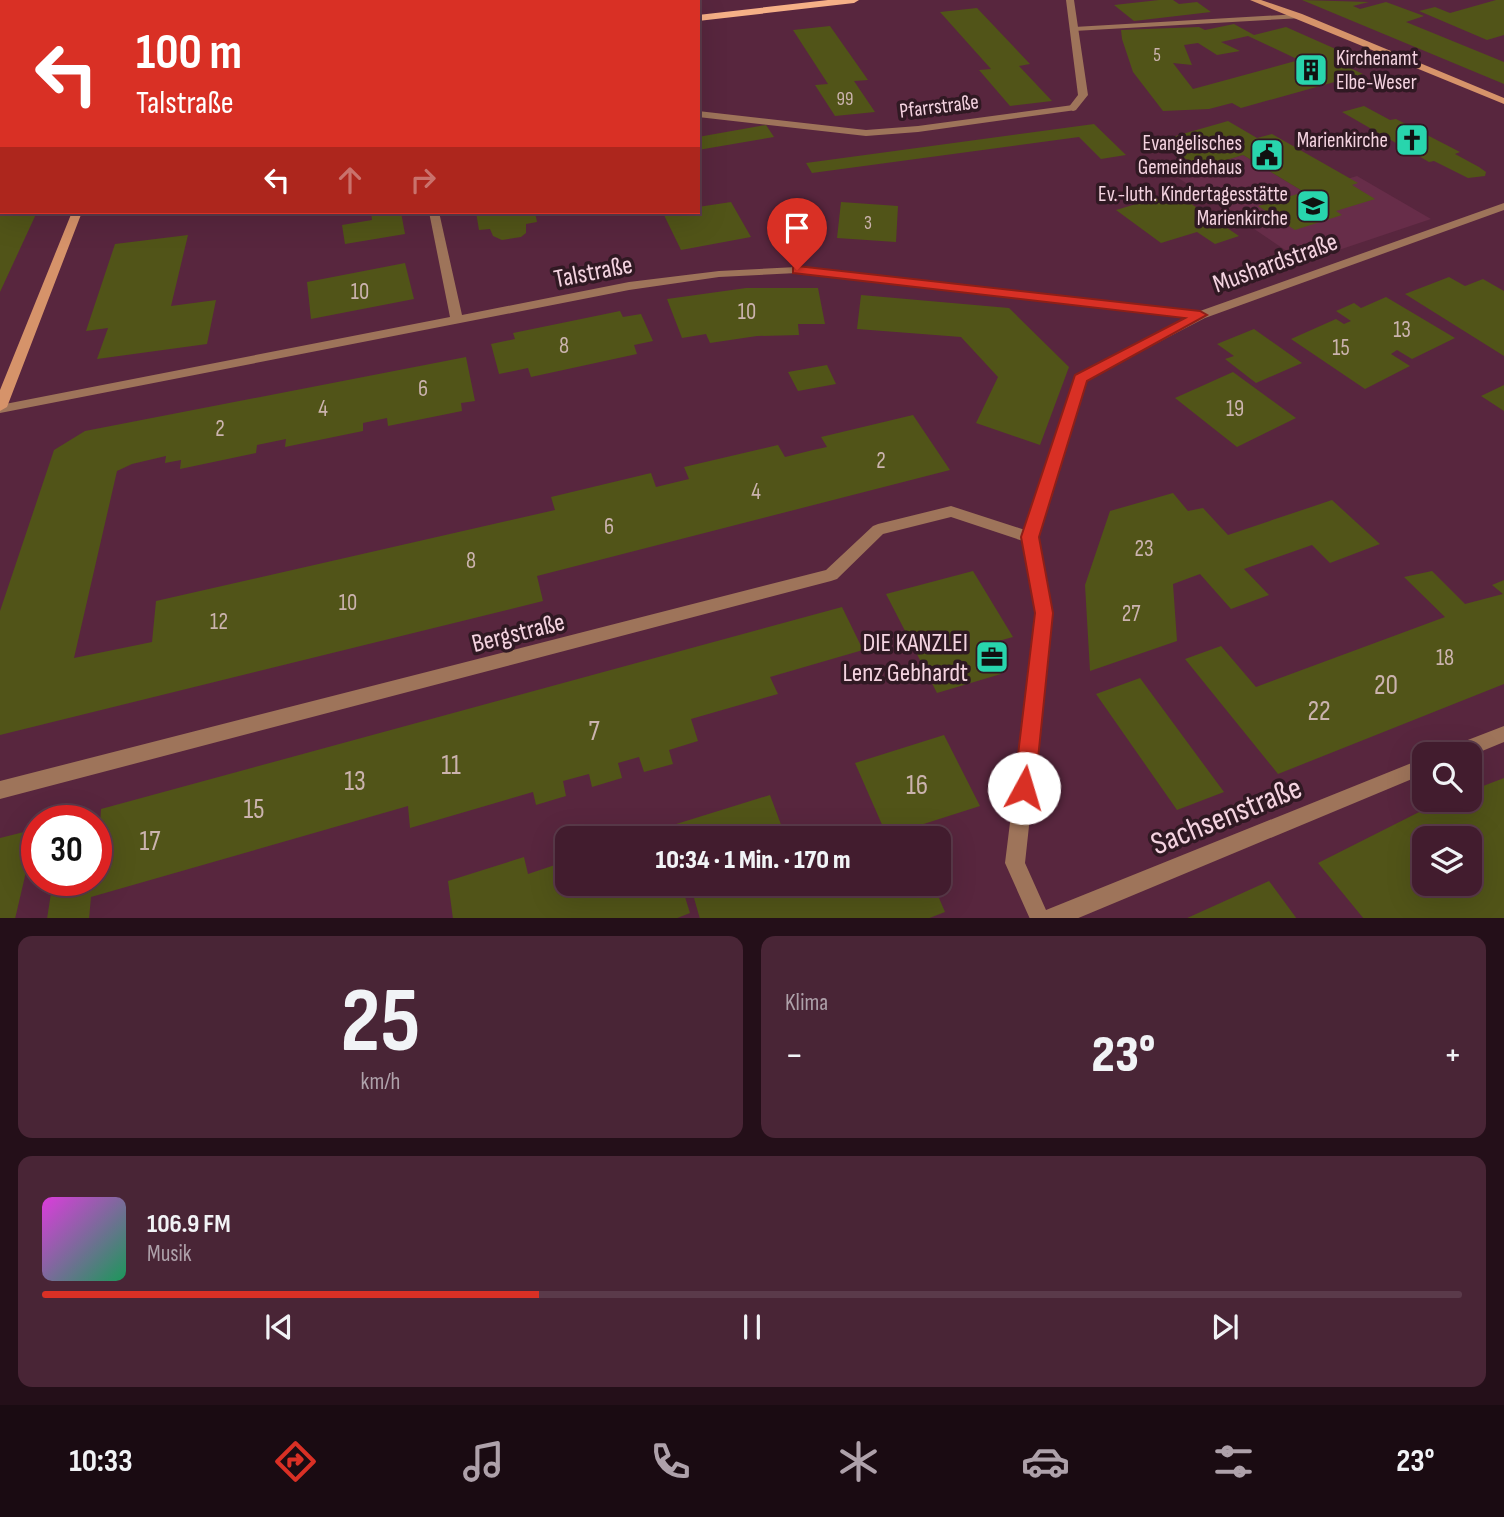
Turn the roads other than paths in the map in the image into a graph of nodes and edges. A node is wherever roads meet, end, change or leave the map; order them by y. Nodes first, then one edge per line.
1 (854, 0) edge
2 (1070, 0) edge
3 (1254, 0) edge
4 (1273, 0) edge
5 (1300, 16) junction
6 (700, 18) edge
7 (1074, 29) junction
8 (1504, 101) edge
9 (700, 114) edge
10 (1504, 206) edge
11 (76, 214) edge
12 (434, 214) edge
13 (1200, 315) junction
14 (457, 320) junction
15 (0, 408) edge
16 (1030, 537) junction
17 (1504, 734) edge
18 (1482, 743) edge
19 (1412, 771) edge
20 (0, 790) edge
21 (1041, 918) edge
22 (1052, 918) edge

1 - 6 main road
2 - 7 street, Pfarrstraße
3 - 5 main road
4 - 5 main road
5 - 7 street
5 - 8 main road
7 - 9 street, Pfarrstraße
10 - 13 street, Mushardstraße
11 - 15 main road
12 - 14 street
13 - 14 street, Talstraße
13 - 16 street, Mushardstraße
14 - 15 street, Talstraße
16 - 20 street, Bergstraße
16 - 21 street, Mushardstraße
17 - 18 street
19 - 22 street, Sachsenstraße

